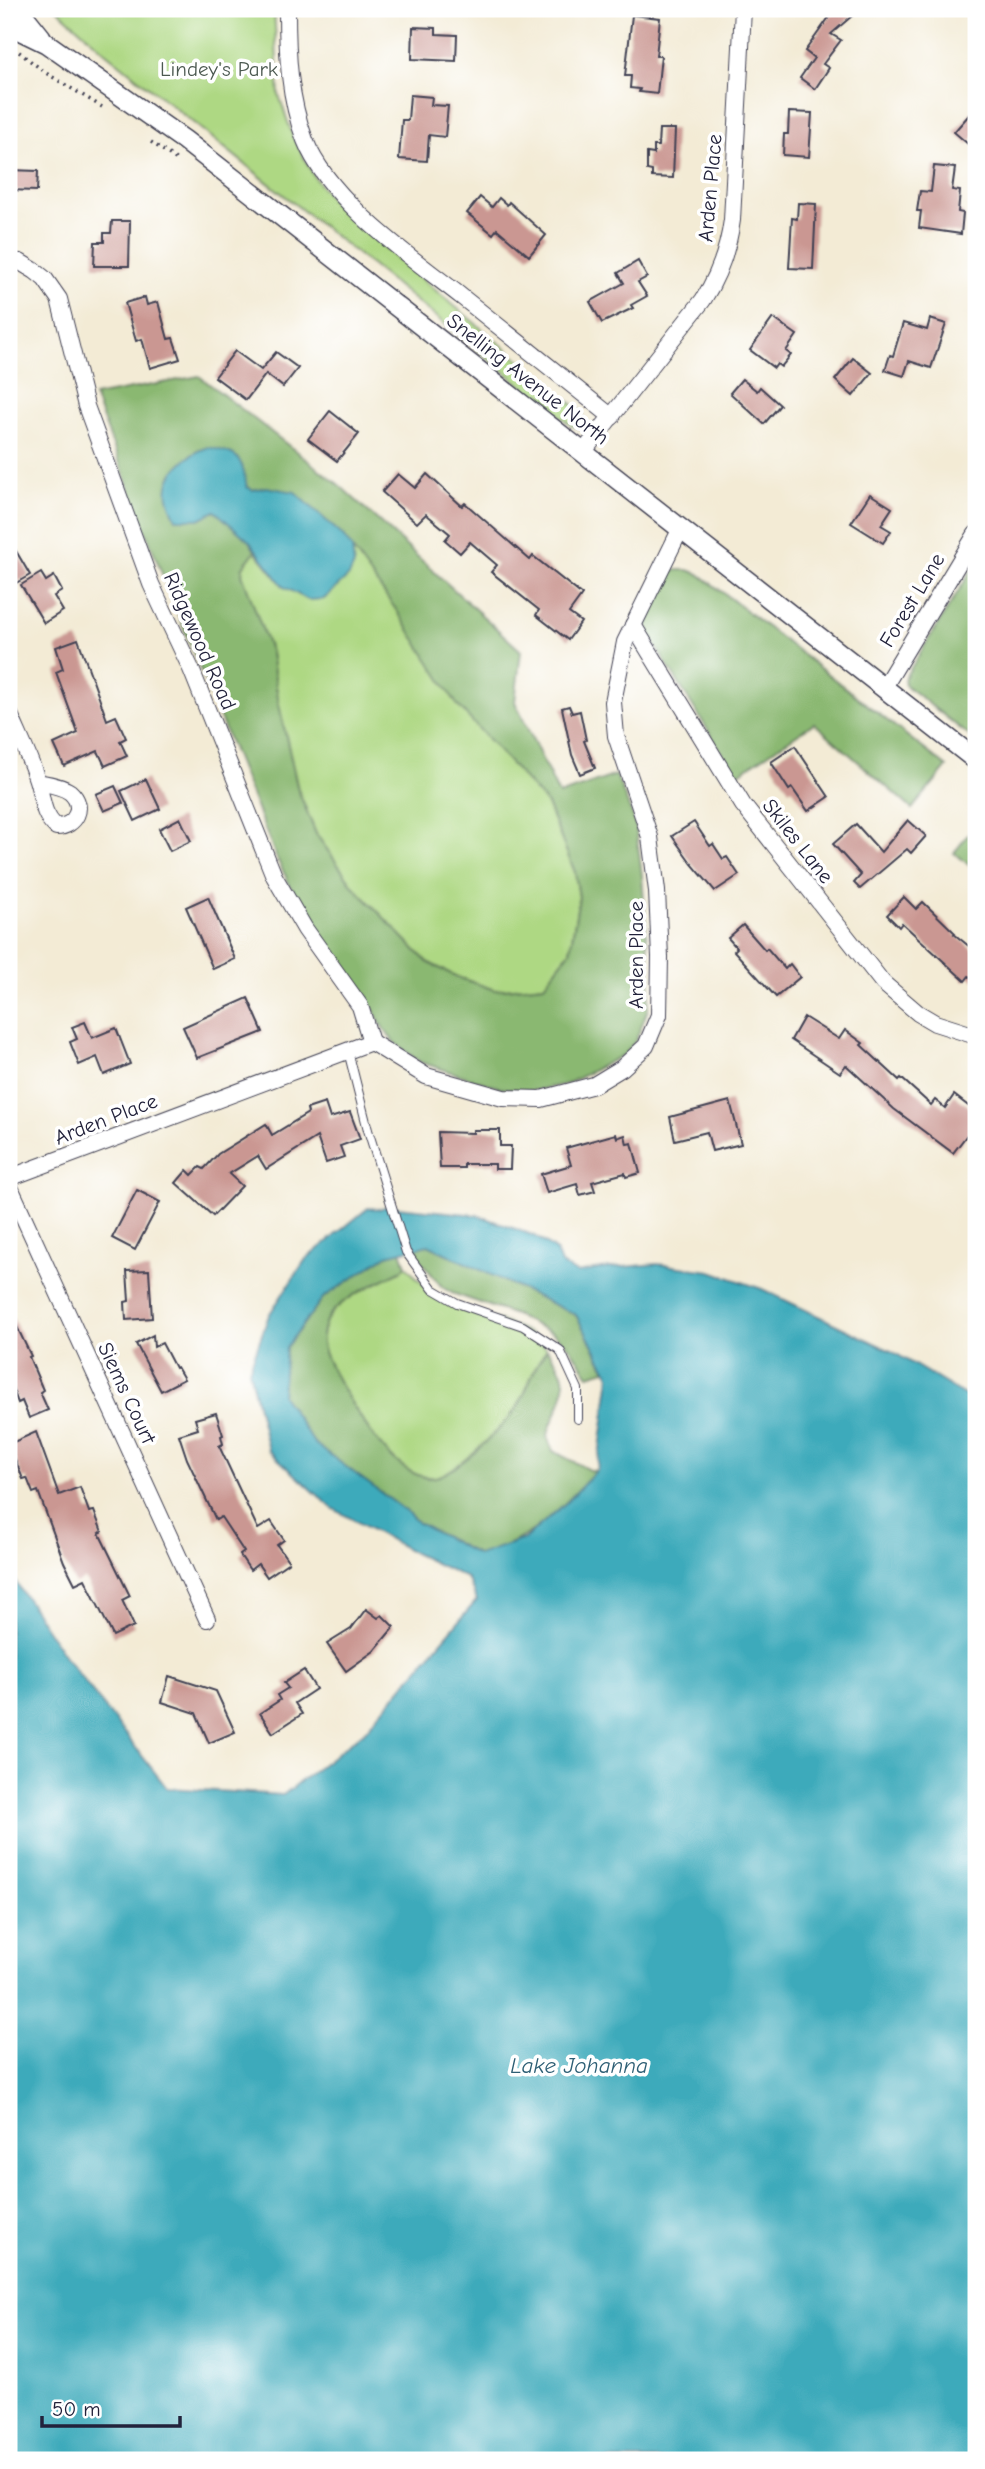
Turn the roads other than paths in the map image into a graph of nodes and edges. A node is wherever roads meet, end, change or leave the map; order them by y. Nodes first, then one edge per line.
1 (21, 9) edge
2 (287, 9) edge
3 (743, 9) edge
4 (9, 25) edge
5 (46, 43) junction
6 (9, 261) edge
7 (612, 417) junction
8 (584, 452) junction
9 (681, 528) junction
10 (976, 534) edge
11 (633, 625) junction
12 (884, 687) junction
13 (9, 712) edge
14 (976, 760) edge
15 (38, 782) dead end
16 (976, 1036) edge
17 (371, 1042) junction
18 (348, 1051) junction
19 (9, 1178) edge
20 (9, 1185) edge
21 (578, 1419) dead end
22 (207, 1619) dead end

1 - 5 street, Snelling Avenue North
2 - 7 street, Snelling Avenue North
3 - 7 street, Arden Place
4 - 5 street, Snelling Avenue North
5 - 8 street, Snelling Avenue North
6 - 17 street, Ridgewood Road
7 - 8 street, Arden Place
8 - 9 street, Snelling Avenue North
9 - 11 street, Arden Place
9 - 12 street, Snelling Avenue North
10 - 12 street, Forest Lane
11 - 16 street, Skiles Lane
11 - 17 street, Arden Place
12 - 14 street, Snelling Avenue North
13 - 15 street
17 - 18 street, Arden Place
18 - 19 street, Arden Place
18 - 21 lane
20 - 22 street, Siems Court

